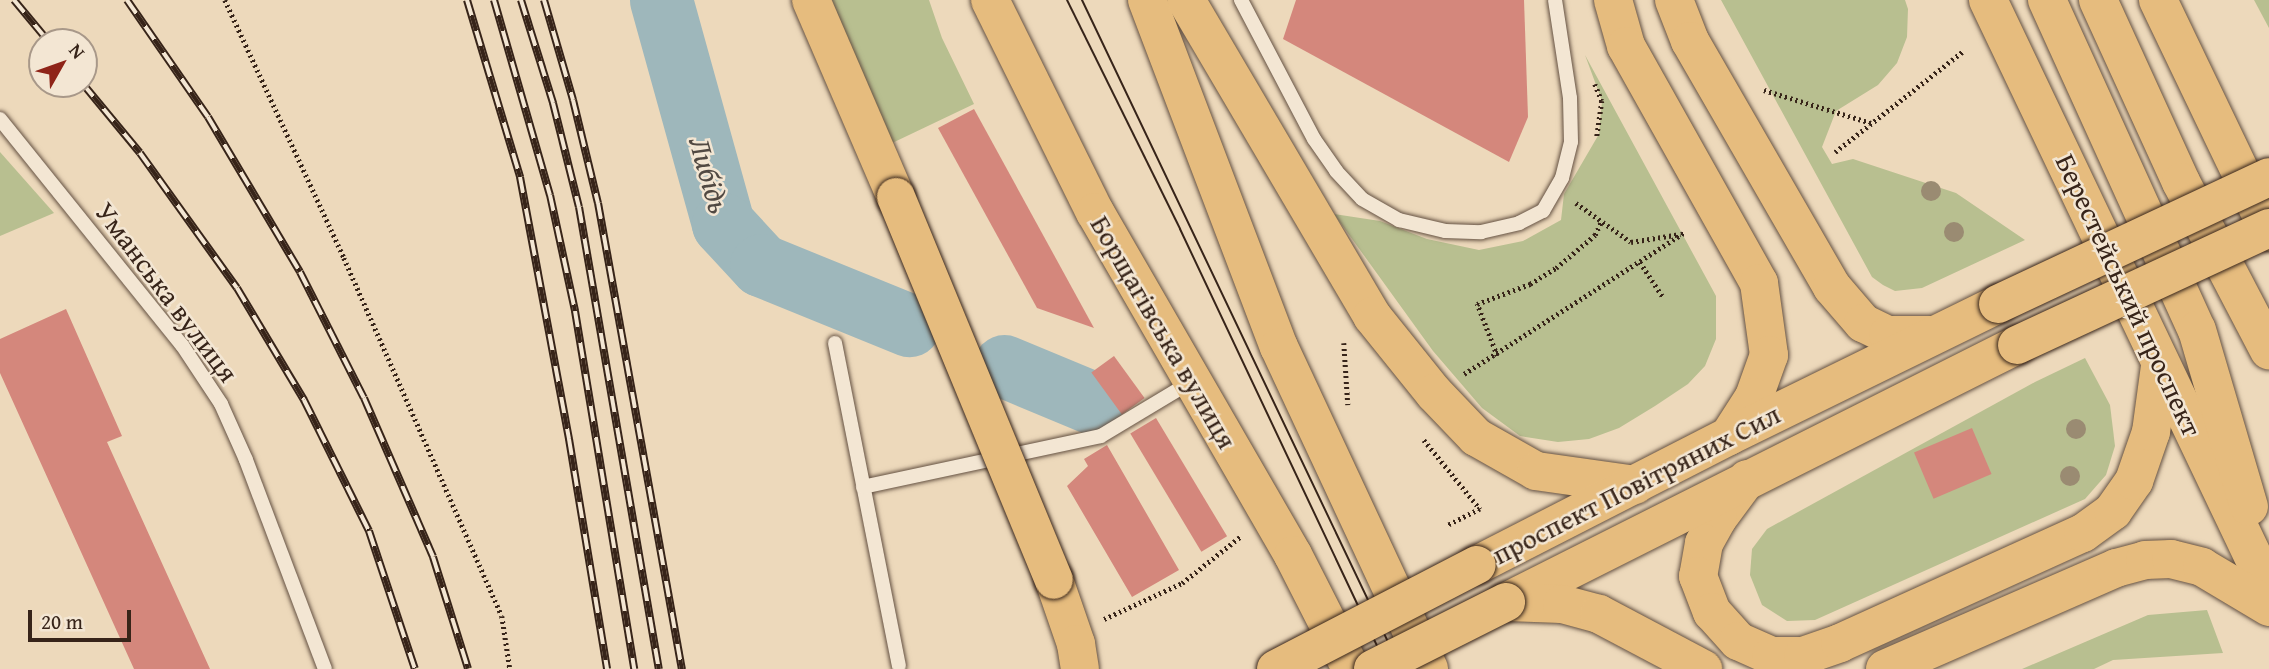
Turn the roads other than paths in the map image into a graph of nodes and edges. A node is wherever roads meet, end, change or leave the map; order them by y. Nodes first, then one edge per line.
1 (811, 0) edge
2 (990, 0) edge
3 (1147, 0) edge
4 (1186, 0) edge
5 (1241, 0) edge
6 (1555, 0) edge
7 (1613, 0) edge
8 (1674, 0) edge
9 (1989, 0) edge
10 (2047, 0) edge
11 (2098, 0) edge
12 (2158, 0) edge
13 (0, 119) edge
14 (2269, 177) edge
15 (2269, 230) edge
16 (1932, 335) junction
17 (835, 343) dead end
18 (2269, 350) edge
19 (2160, 366) junction
20 (1193, 382) junction
21 (1729, 436) junction
22 (1747, 479) junction
23 (1635, 485) junction
24 (863, 488) junction
25 (2269, 576) edge
26 (2269, 590) edge
27 (1506, 602) junction
28 (2269, 607) edge
29 (899, 666) dead end
30 (1357, 666) edge
31 (325, 669) edge
32 (1080, 669) edge
33 (1276, 669) edge
34 (1429, 669) edge
35 (1703, 669) edge
36 (1885, 669) edge

1 - 32 main road, bridge
2 - 20 main road, Борщагівська вулиця
3 - 34 main road
4 - 23 main road
5 - 6 lane
7 - 21 main road
8 - 16 main road
9 - 19 main road, Берестейський проспект
10 - 25 main road, Берестейський проспект
11 - 18 main road
12 - 15 main road
13 - 31 lane, Уманська вулиця
14 - 16 main road, проспект Повітряних Сил, bridge
15 - 22 main road, проспект Повітряних Сил, bridge
16 - 21 main road, проспект Повітряних Сил
17 - 24 lane
19 - 22 main road
19 - 26 main road, Берестейський проспект
20 - 24 lane
20 - 30 main road, Борщагівська вулиця
21 - 23 main road, проспект Повітряних Сил
22 - 27 main road, проспект Повітряних Сил
23 - 33 main road, проспект Повітряних Сил, bridge
24 - 29 lane
27 - 30 main road, проспект Повітряних Сил, bridge
27 - 35 main road
28 - 36 main road

